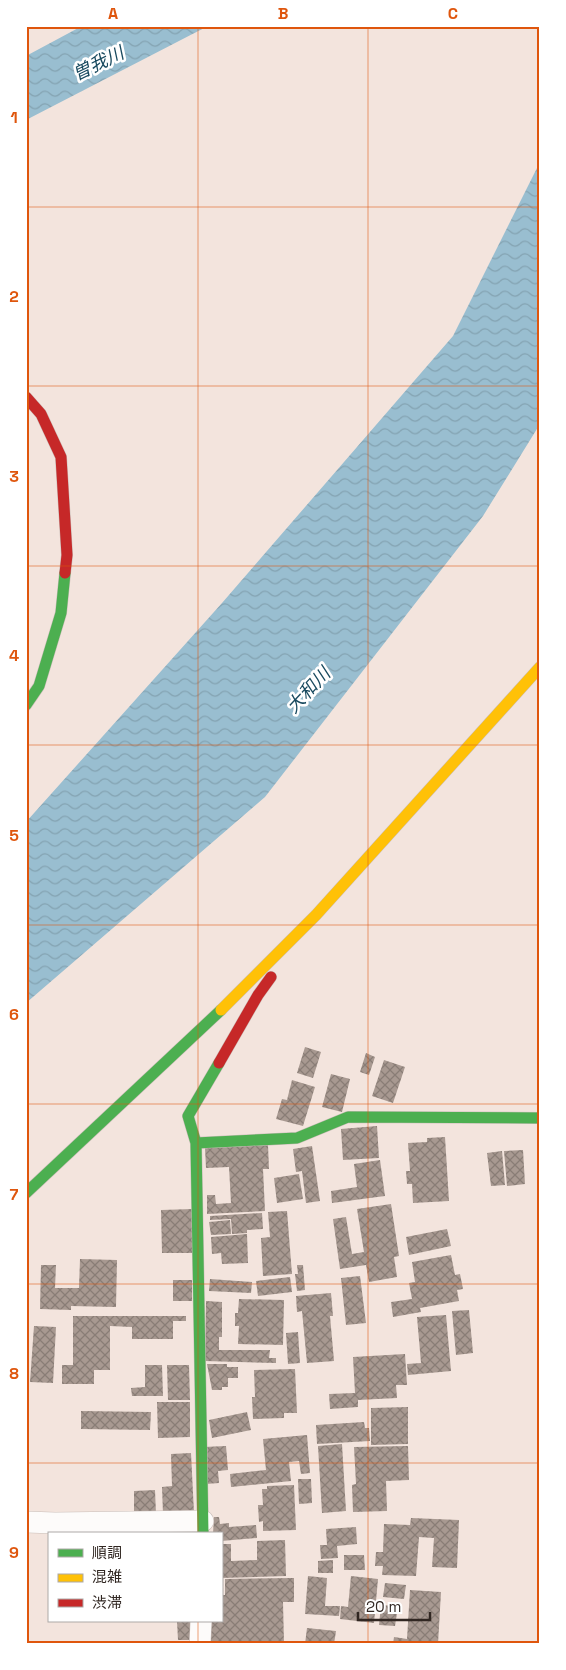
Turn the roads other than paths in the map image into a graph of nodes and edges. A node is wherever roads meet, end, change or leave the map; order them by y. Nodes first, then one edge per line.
1 (26, 397) edge
2 (540, 667) edge
3 (26, 705) edge
4 (316, 915) junction
5 (540, 1118) edge
6 (196, 1143) junction
7 (26, 1193) edge
8 (26, 1522) edge
9 (203, 1527) edge
10 (201, 1622) edge
11 (200, 1644) edge

1 - 3 street
2 - 4 street
4 - 6 street
4 - 7 street
5 - 6 street
6 - 9 street
8 - 9 street
10 - 11 street

